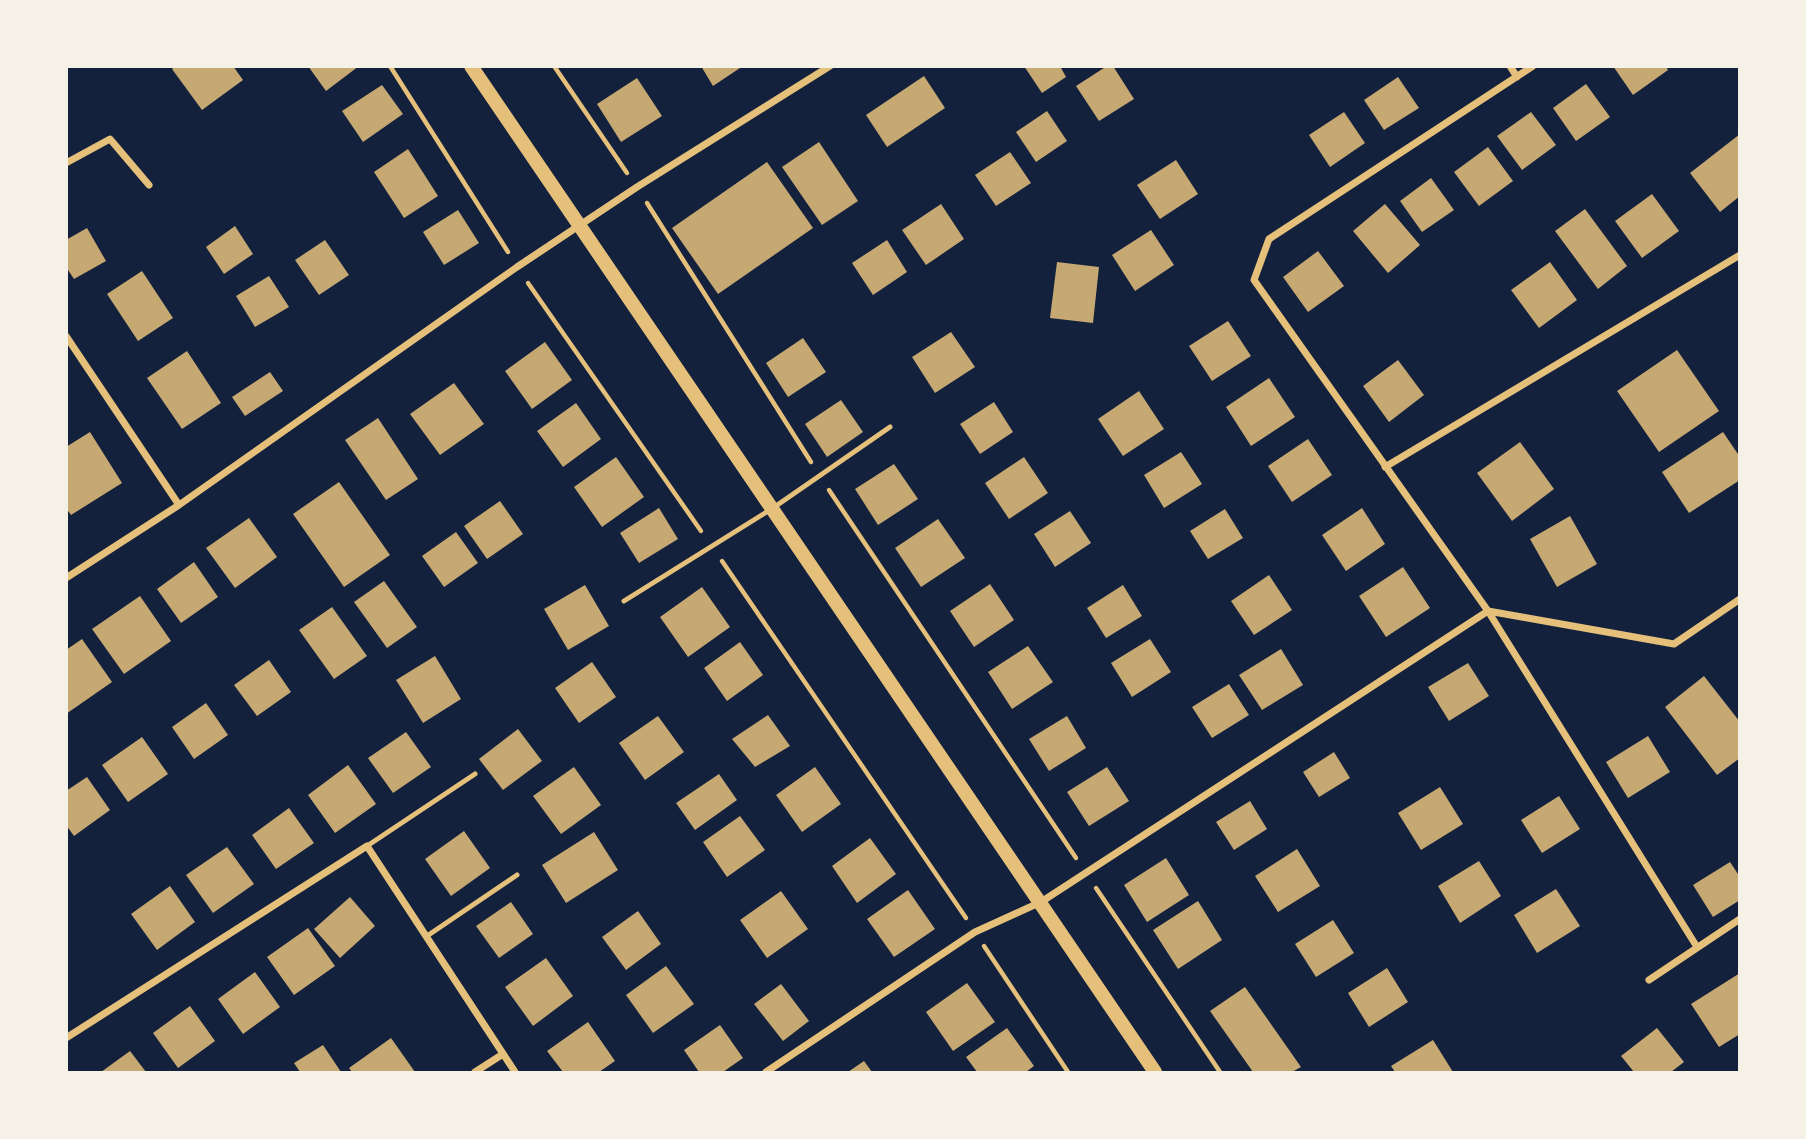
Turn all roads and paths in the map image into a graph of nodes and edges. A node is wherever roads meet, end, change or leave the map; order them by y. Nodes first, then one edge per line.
1 (390, 66) edge
2 (471, 66) edge
3 (554, 66) edge
4 (830, 66) edge
5 (1510, 66) edge
6 (1533, 66) edge
7 (1517, 77) junction
8 (66, 163) edge
9 (149, 185) dead end
10 (637, 187) junction
11 (578, 226) junction
12 (1740, 255) edge
13 (517, 267) junction
14 (66, 336) edge
15 (890, 427) dead end
16 (1385, 467) junction
17 (820, 476) junction
18 (178, 505) junction
19 (773, 508) junction
20 (712, 545) junction
21 (66, 578) edge
22 (1740, 599) edge
23 (624, 601) dead end
24 (1488, 611) junction
25 (475, 774) dead end
26 (367, 846) junction
27 (1085, 872) junction
28 (517, 875) dead end
29 (1041, 902) junction
30 (1740, 919) edge
31 (975, 932) junction
32 (426, 936) junction
33 (1698, 947) junction
34 (1649, 980) dead end
35 (66, 1038) edge
36 (503, 1054) junction
37 (475, 1073) edge
38 (515, 1073) edge
39 (765, 1073) edge
40 (1068, 1073) edge
41 (1155, 1073) edge
42 (1220, 1073) edge

1 - 13 path
2 - 11 main road
3 - 10 path
4 - 10 street
5 - 7 street
6 - 7 street
7 - 16 street
8 - 9 street
10 - 11 street
10 - 17 path
11 - 13 street
11 - 19 main road
12 - 16 street
13 - 18 street
13 - 20 path
14 - 18 street
15 - 17 lane
16 - 24 street
17 - 19 lane
17 - 27 path
18 - 21 street
19 - 20 lane
19 - 29 main road
20 - 23 lane
20 - 31 path
22 - 24 street
24 - 27 street
24 - 33 street
25 - 26 lane
26 - 32 street
26 - 35 street
27 - 29 street
27 - 42 path
28 - 32 lane
29 - 31 street
29 - 41 main road
30 - 33 street
31 - 39 street
31 - 40 path
32 - 36 street
33 - 34 street
36 - 37 street
36 - 38 street

